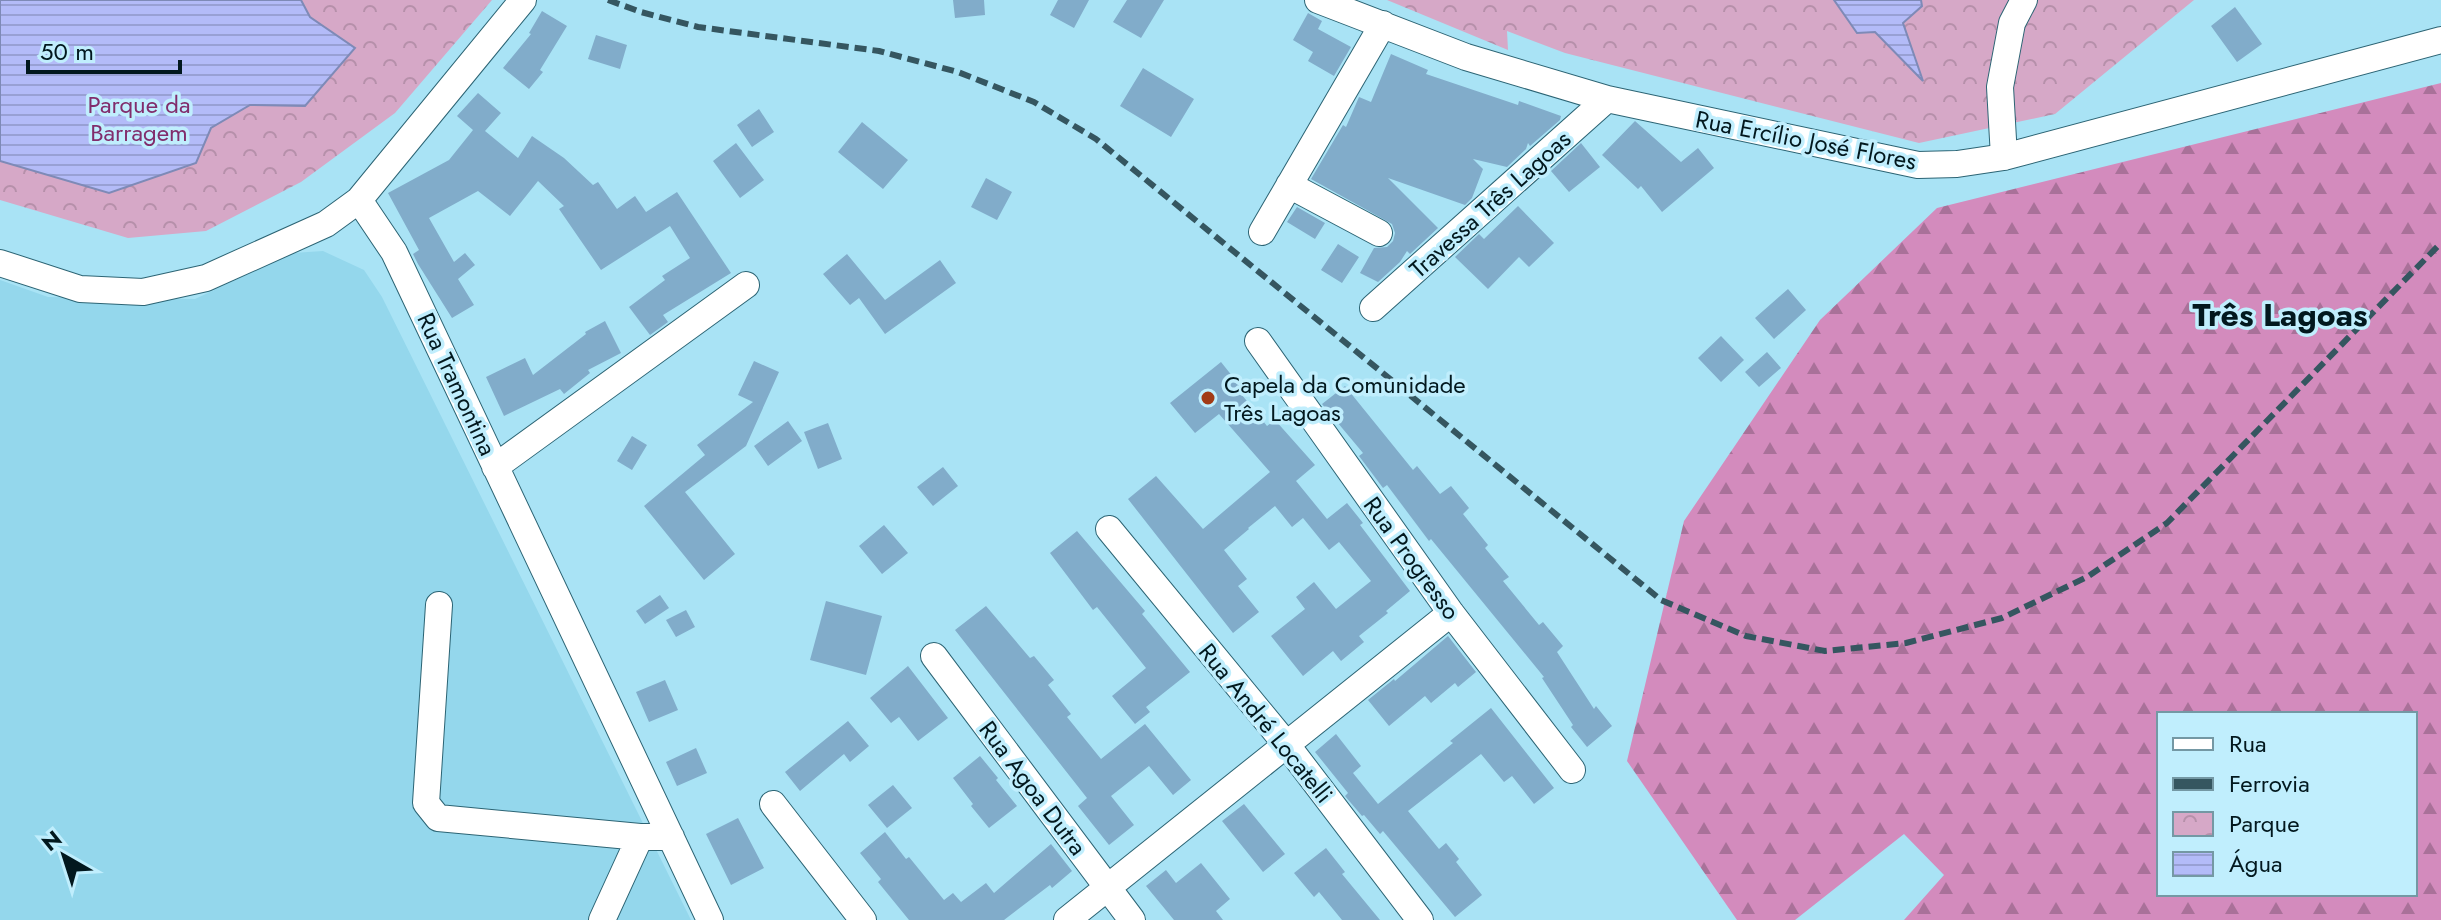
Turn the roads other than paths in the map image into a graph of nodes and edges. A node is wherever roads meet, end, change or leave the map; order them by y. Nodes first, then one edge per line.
1 (523, 0) edge
2 (1318, 0) edge
3 (2024, 0) edge
4 (1383, 24) junction
5 (2441, 40) edge
6 (1607, 99) junction
7 (2004, 157) junction
8 (1289, 185) junction
9 (359, 200) junction
10 (1262, 232) dead end
11 (1379, 233) dead end
12 (0, 263) edge
13 (746, 285) dead end
14 (1373, 308) dead end
15 (1258, 341) dead end
16 (495, 467) junction
17 (1109, 529) dead end
18 (439, 605) dead end
19 (1451, 613) junction
20 (934, 656) dead end
21 (1286, 744) junction
22 (1572, 770) dead end
23 (773, 804) dead end
24 (640, 837) junction
25 (671, 837) junction
26 (1107, 888) junction
27 (602, 920) edge
28 (710, 920) edge
29 (863, 920) edge
30 (1067, 920) edge
31 (1132, 920) edge
32 (1420, 920) edge

1 - 9 street
2 - 4 street, Rua Ercílio José Flores
3 - 7 street
4 - 6 street, Rua Ercílio José Flores
4 - 8 street
5 - 7 street, Rua Ercílio José Flores
6 - 7 street, Rua Ercílio José Flores
6 - 14 street, Travessa Três Lagoas
8 - 10 street
8 - 11 street
9 - 12 street
9 - 16 street, Rua Tramontina
13 - 16 street
15 - 19 street, Rua Progresso
16 - 25 street, Rua Tramontina
17 - 21 street, Rua André Locatelli
18 - 24 street
19 - 21 street
19 - 22 street, Rua Progresso
20 - 26 street, Rua Agoa Dutra
21 - 26 street
21 - 32 street, Rua André Locatelli
23 - 29 street
24 - 25 street
24 - 27 street
25 - 28 street, Rua Tramontina
26 - 30 street
26 - 31 street, Rua Agoa Dutra

